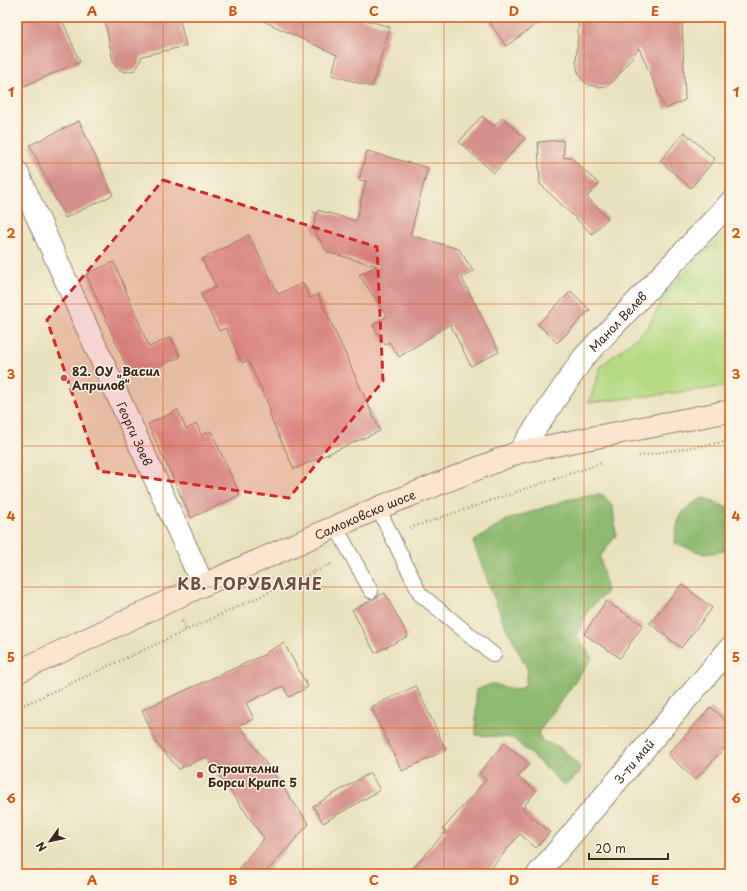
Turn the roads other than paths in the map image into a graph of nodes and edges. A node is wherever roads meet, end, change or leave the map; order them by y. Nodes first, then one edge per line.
1 (17, 172) edge
2 (730, 203) edge
3 (730, 411) edge
4 (519, 452) junction
5 (378, 508) junction
6 (336, 527) junction
7 (203, 585) junction
8 (371, 591) dead end
9 (730, 648) edge
10 (494, 655) dead end
11 (17, 672) edge
12 (538, 874) edge

1 - 7 street, Георги Зоев
2 - 4 street, Манол Велев
3 - 4 main road, Самоковско шосе
4 - 5 main road, Самоковско шосе
5 - 6 main road, Самоковско шосе
5 - 10 lane
6 - 7 main road, Самоковско шосе
6 - 8 lane
7 - 11 main road, Самоковско шосе
9 - 12 street, 3-ти май

